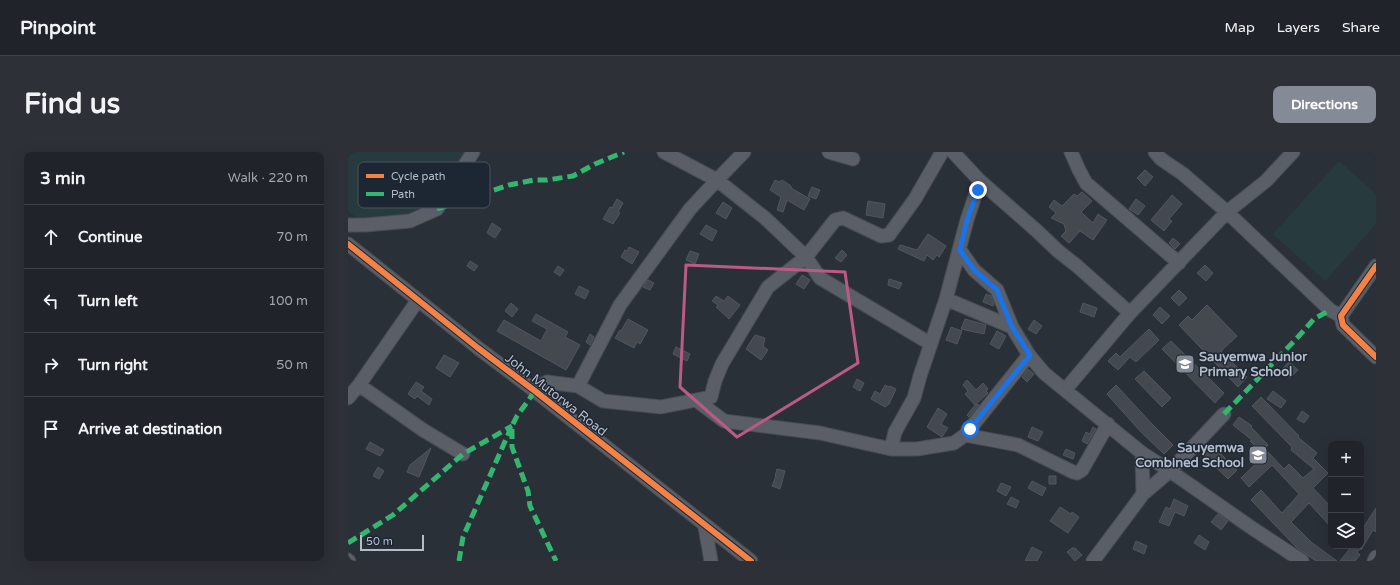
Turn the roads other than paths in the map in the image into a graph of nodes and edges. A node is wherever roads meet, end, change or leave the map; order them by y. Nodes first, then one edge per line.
1 (473, 152) edge
2 (664, 152) edge
3 (744, 152) edge
4 (829, 152) edge
5 (942, 152) edge
6 (953, 152) edge
7 (1071, 152) edge
8 (1155, 152) edge
9 (1293, 152) edge
10 (853, 159) dead end
11 (467, 162) edge
12 (717, 180) junction
13 (980, 181) junction
14 (438, 208) edge
15 (1227, 212) junction
16 (348, 225) edge
17 (348, 244) edge
18 (960, 250) junction
19 (806, 257) junction
20 (1179, 263) junction
21 (1376, 266) edge
22 (418, 300) junction
23 (946, 300) junction
24 (1130, 313) junction
25 (1341, 316) junction
26 (1012, 327) junction
27 (931, 344) junction
28 (1030, 355) junction
29 (1376, 357) edge
30 (359, 385) junction
31 (578, 386) junction
32 (1065, 390) junction
33 (535, 391) junction
34 (348, 398) edge
35 (696, 400) junction
36 (1224, 414) dead end
37 (1108, 424) junction
38 (965, 435) junction
39 (891, 449) junction
40 (1142, 453) junction
41 (463, 454) dead end
42 (1170, 471) junction
43 (1143, 494) junction
44 (706, 527) junction
45 (1376, 557) edge
46 (711, 561) edge
47 (751, 561) edge
48 (1093, 561) edge
49 (1302, 561) edge
50 (1374, 561) edge

1 - 11 street
2 - 12 street
3 - 12 street
4 - 10 street
5 - 19 street
6 - 13 street
7 - 20 street
8 - 15 street
9 - 15 street
12 - 19 street
12 - 31 street
13 - 18 street
13 - 24 street
14 - 16 street
15 - 20 street
15 - 25 street
17 - 22 street, John Mutorwa Road
18 - 23 street
18 - 26 street
19 - 27 street
19 - 35 street
20 - 24 street
21 - 25 street
22 - 30 street
22 - 33 street, John Mutorwa Road
23 - 26 street
23 - 27 street
24 - 32 street
25 - 29 street
26 - 28 street
27 - 39 street
28 - 32 street
28 - 38 street
30 - 34 street
30 - 41 street
31 - 33 street
31 - 35 street
32 - 37 street
33 - 44 street, John Mutorwa Road
35 - 39 street
36 - 42 street
37 - 38 street
37 - 40 street
38 - 39 street
40 - 42 street
40 - 43 street
42 - 43 street
42 - 49 street
43 - 48 street
44 - 46 street
44 - 47 street, John Mutorwa Road
45 - 50 street

